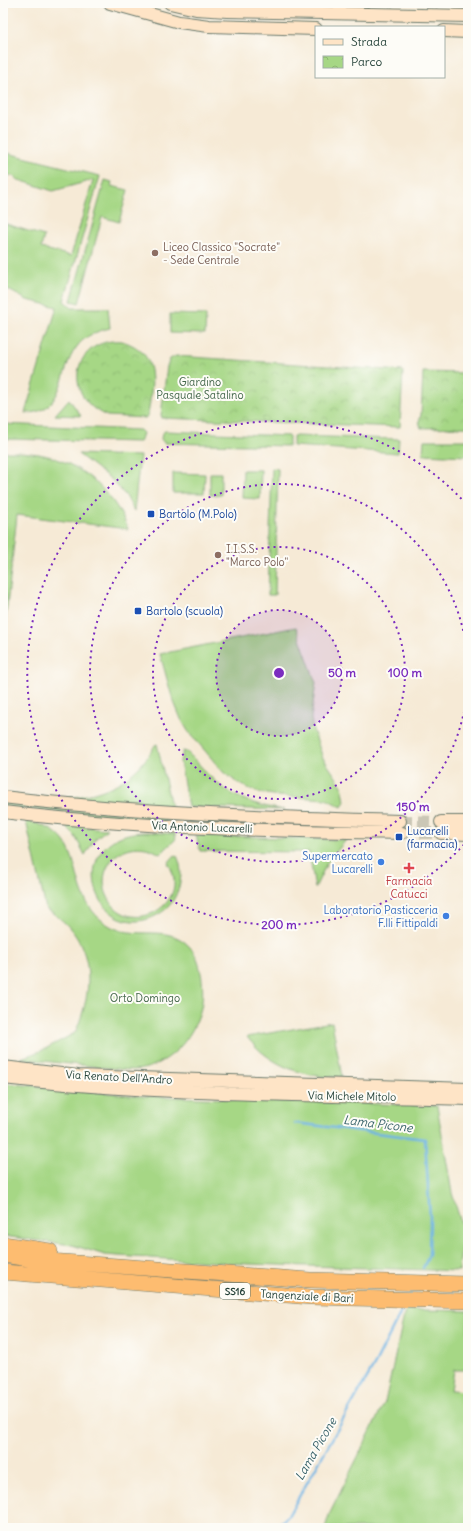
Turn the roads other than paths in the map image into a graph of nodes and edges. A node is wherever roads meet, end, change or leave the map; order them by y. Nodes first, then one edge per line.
1 (110, 3) edge
2 (170, 3) edge
3 (468, 16) edge
4 (315, 29) edge
5 (445, 31) edge
6 (468, 32) edge
7 (9, 798) edge
8 (8, 813) edge
9 (468, 822) edge
10 (468, 834) edge
11 (3, 1067) edge
12 (3, 1078) edge
13 (235, 1088) junction
14 (468, 1089) edge
15 (468, 1099) edge
16 (3, 1244) edge
17 (3, 1255) edge
18 (93, 1264) junction
19 (3, 1272) edge
20 (40, 1276) junction
21 (3, 1281) edge
22 (468, 1284) edge
23 (468, 1301) edge

1 - 4 street
2 - 3 street
5 - 6 street
7 - 8 street, Via Antonio Lucarelli
9 - 10 street
11 - 13 street, Via Renato Dell'Andro
12 - 13 street, Via Renato Dell'Andro
13 - 14 street, Via Michele Mitolo
13 - 15 street, Via Michele Mitolo
16 - 18 highway
17 - 18 highway, Tangenziale di Bari / SS16
18 - 22 highway, Tangenziale di Bari / SS16
19 - 20 highway, Tangenziale di Bari / SS16
20 - 21 highway
20 - 23 highway, Tangenziale di Bari / SS16

